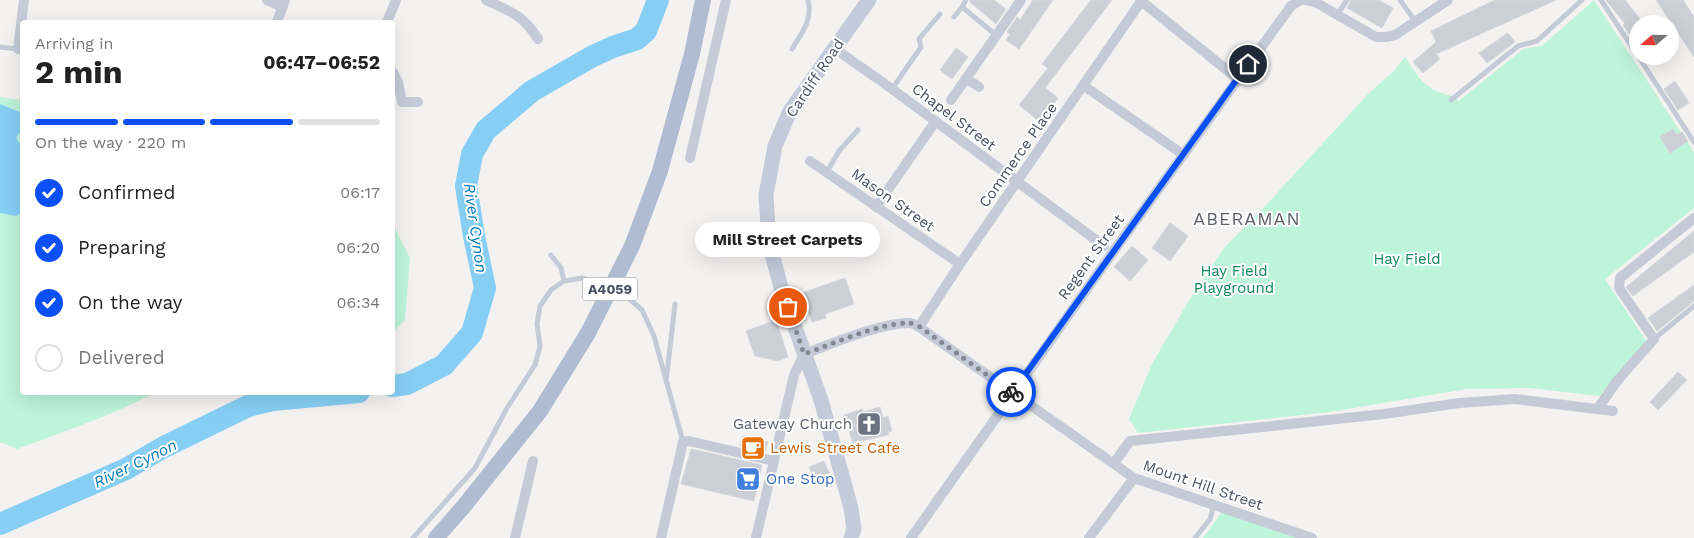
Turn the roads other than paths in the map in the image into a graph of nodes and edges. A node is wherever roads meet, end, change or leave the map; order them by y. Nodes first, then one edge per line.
1 (24, 0) edge
2 (266, 0) edge
3 (396, 0) edge
4 (486, 0) edge
5 (703, 0) edge
6 (726, 0) edge
7 (808, 0) edge
8 (869, 0) edge
9 (966, 0) edge
10 (1021, 0) edge
11 (1141, 0) edge
12 (1300, 0) edge
13 (1306, 0) edge
14 (1347, 0) edge
15 (1400, 0) edge
16 (1448, 0) edge
17 (1582, 0) edge
18 (1601, 0) edge
19 (284, 4) edge
20 (962, 7) junction
21 (940, 14) dead end
22 (1337, 15) junction
23 (954, 17) dead end
24 (22, 20) edge
25 (278, 20) edge
26 (388, 20) edge
27 (1416, 21) junction
28 (996, 35) junction
29 (538, 39) dead end
30 (1629, 42) edge
31 (0, 47) edge
32 (834, 48) junction
33 (792, 49) dead end
34 (20, 50) edge
35 (1644, 65) edge
36 (395, 76) edge
37 (966, 78) junction
38 (1238, 79) junction
39 (1084, 86) junction
40 (979, 88) dead end
41 (892, 89) junction
42 (951, 100) dead end
43 (1451, 100) dead end
44 (418, 102) dead end
45 (935, 122) junction
46 (858, 130) dead end
47 (1694, 142) edge
48 (1184, 155) junction
49 (690, 158) dead end
50 (810, 161) dead end
51 (827, 172) junction
52 (1017, 183) junction
53 (876, 207) junction
54 (1694, 218) edge
55 (1104, 246) dead end
56 (551, 255) dead end
57 (960, 264) junction
58 (564, 281) junction
59 (676, 304) dead end
60 (1694, 306) edge
61 (920, 327) junction
62 (1654, 339) junction
63 (804, 354) junction
64 (666, 385) junction
65 (1012, 393) junction
66 (1598, 408) junction
67 (1613, 411) dead end
68 (683, 442) junction
69 (534, 461) dead end
70 (774, 461) junction
71 (1114, 463) junction
72 (1134, 478) junction
73 (1214, 505) junction
74 (413, 538) edge
75 (436, 538) edge
76 (515, 538) edge
77 (661, 538) edge
78 (756, 538) edge
79 (851, 538) edge
80 (911, 538) edge
81 (1088, 538) edge
82 (1195, 538) edge
83 (1312, 538) edge

1 - 24 street
2 - 19 street
3 - 26 street
4 - 29 street
5 - 75 main road, A4059
6 - 49 street
7 - 33 lane
8 - 32 main road, Cardiff Road
9 - 20 lane
10 - 28 street
11 - 38 street
11 - 39 street, Commerce Place
12 - 38 street, Regent Street
13 - 22 street
14 - 22 lane
15 - 27 lane
16 - 27 street
17 - 43 lane
18 - 30 lane
19 - 25 street
20 - 23 lane
20 - 28 lane
21 - 41 lane
22 - 27 street
28 - 37 street
31 - 34 lane
32 - 41 street, Chapel Street
32 - 63 main road, Cardiff Road
35 - 47 lane
36 - 44 street
37 - 40 street
37 - 42 street
38 - 48 street, Regent Street
39 - 48 street
39 - 52 street, Commerce Place
41 - 45 street, Chapel Street
45 - 52 street, Chapel Street
45 - 53 street
46 - 51 lane
48 - 65 street, Regent Street
50 - 51 street, Mason Street
51 - 53 street, Mason Street
52 - 55 street, Chapel Street
52 - 57 street, Commerce Place
53 - 57 street, Mason Street
54 - 62 street
56 - 58 lane
57 - 61 street, Commerce Place
58 - 64 lane, bridge
58 - 74 lane
59 - 64 lane
60 - 62 lane
61 - 63 street
61 - 65 street, Mount Hill Street
62 - 66 street
63 - 70 street
63 - 79 main road, Cardiff Road
64 - 68 lane
65 - 71 street, Mount Hill Street
65 - 80 street, Regent Street
66 - 67 street
66 - 71 street
68 - 70 street
68 - 77 street
69 - 76 street
70 - 78 street
71 - 72 street, Mount Hill Street
72 - 73 street, Mount Hill Street
72 - 81 street
73 - 82 lane
73 - 83 street, Mount Hill Street

